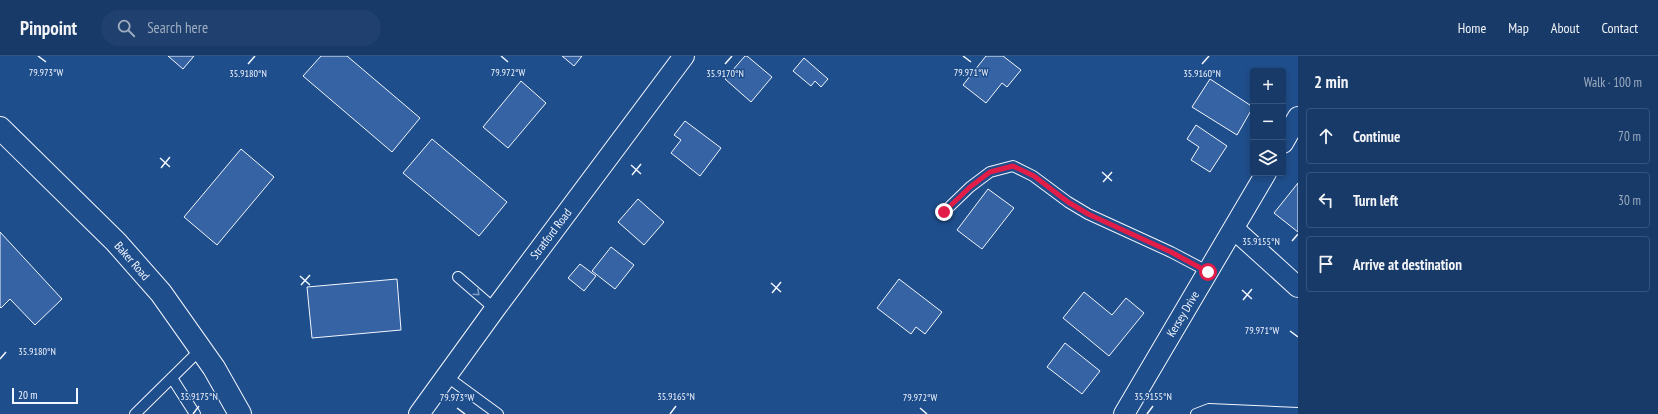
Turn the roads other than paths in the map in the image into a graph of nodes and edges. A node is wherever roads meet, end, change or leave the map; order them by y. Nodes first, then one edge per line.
1 (684, 56) edge
2 (1298, 117) edge
3 (0, 128) edge
4 (1285, 140) edge
5 (1264, 176) edge
6 (944, 212) dead end
7 (1234, 229) junction
8 (1208, 272) junction
9 (458, 277) dead end
10 (1298, 287) edge
11 (495, 309) junction
12 (201, 350) junction
13 (446, 376) junction
14 (172, 378) junction
15 (1298, 413) edge
16 (136, 414) edge
17 (195, 414) edge
18 (240, 414) edge
19 (419, 414) edge
20 (498, 414) edge
21 (1124, 414) edge
22 (1196, 414) edge

1 - 11 street, Stratford Road
2 - 4 street
3 - 12 street, Baker Road
5 - 7 street, Kersey Drive
6 - 8 lane
7 - 8 street, Kersey Drive
7 - 10 street
8 - 21 street, Kersey Drive
9 -> 11 lane
11 - 13 street, Stratford Road
12 - 14 lane
12 - 18 street, Baker Road
13 - 19 street, Stratford Road
13 - 20 lane
14 - 16 lane
14 - 17 lane
15 - 22 lane

